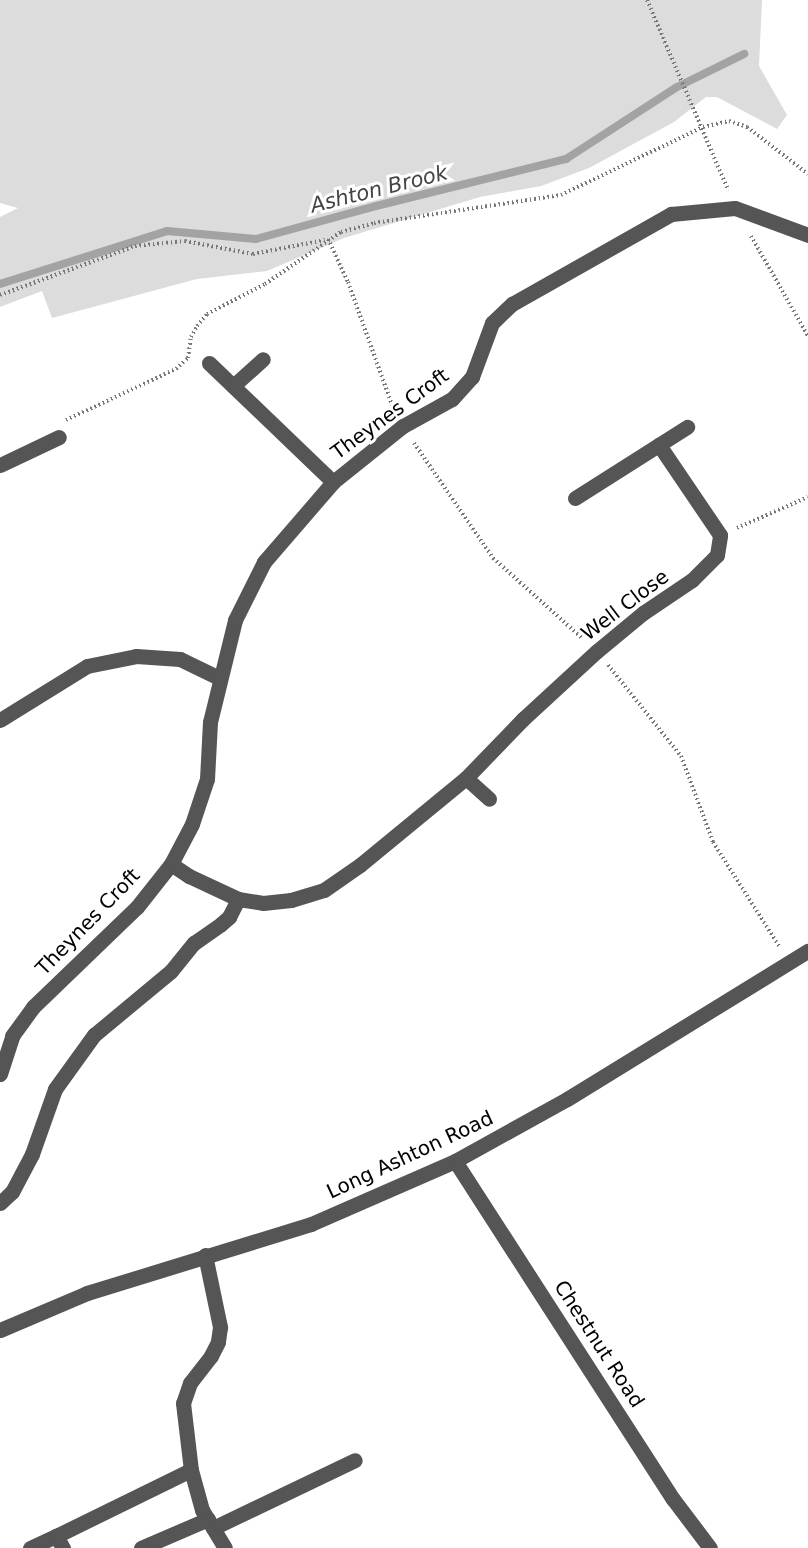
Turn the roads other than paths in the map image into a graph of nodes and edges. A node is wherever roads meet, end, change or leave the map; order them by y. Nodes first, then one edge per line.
1 (808, 235) edge
2 (263, 359) dead end
3 (208, 363) dead end
4 (233, 386) junction
5 (687, 427) dead end
6 (59, 437) road end
7 (660, 445) junction
8 (0, 465) edge
9 (333, 482) junction
10 (575, 498) dead end
11 (219, 678) junction
12 (0, 720) edge
13 (466, 778) junction
14 (489, 799) dead end
15 (171, 864) junction
16 (238, 899) junction
17 (808, 951) edge
18 (0, 1074) edge
19 (455, 1161) junction
20 (0, 1203) edge
21 (205, 1255) junction
22 (0, 1330) edge
23 (355, 1460) dead end
24 (190, 1470) junction
25 (210, 1523) junction
26 (60, 1542) edge
27 (30, 1548) edge
28 (141, 1548) edge
29 (225, 1548) edge
30 (710, 1548) edge

1 - 9 street, Theynes Croft
2 - 4 street
3 - 4 street
4 - 9 street
5 - 7 street
6 - 8 street
7 - 10 street
7 - 13 street, Well Close
9 - 11 street, Theynes Croft
11 - 12 street
11 - 15 street, Theynes Croft
13 - 14 street
13 - 16 street, Well Close
15 - 16 street, Well Close
15 - 18 street, Theynes Croft
16 - 20 street
17 - 19 street, Long Ashton Road
19 - 21 street, Long Ashton Road
19 - 30 street, Chestnut Road
21 - 22 street, Long Ashton Road
21 - 24 street
23 - 25 street
24 - 25 street
24 - 26 street
25 - 28 street
25 - 29 street
26 - 27 street

